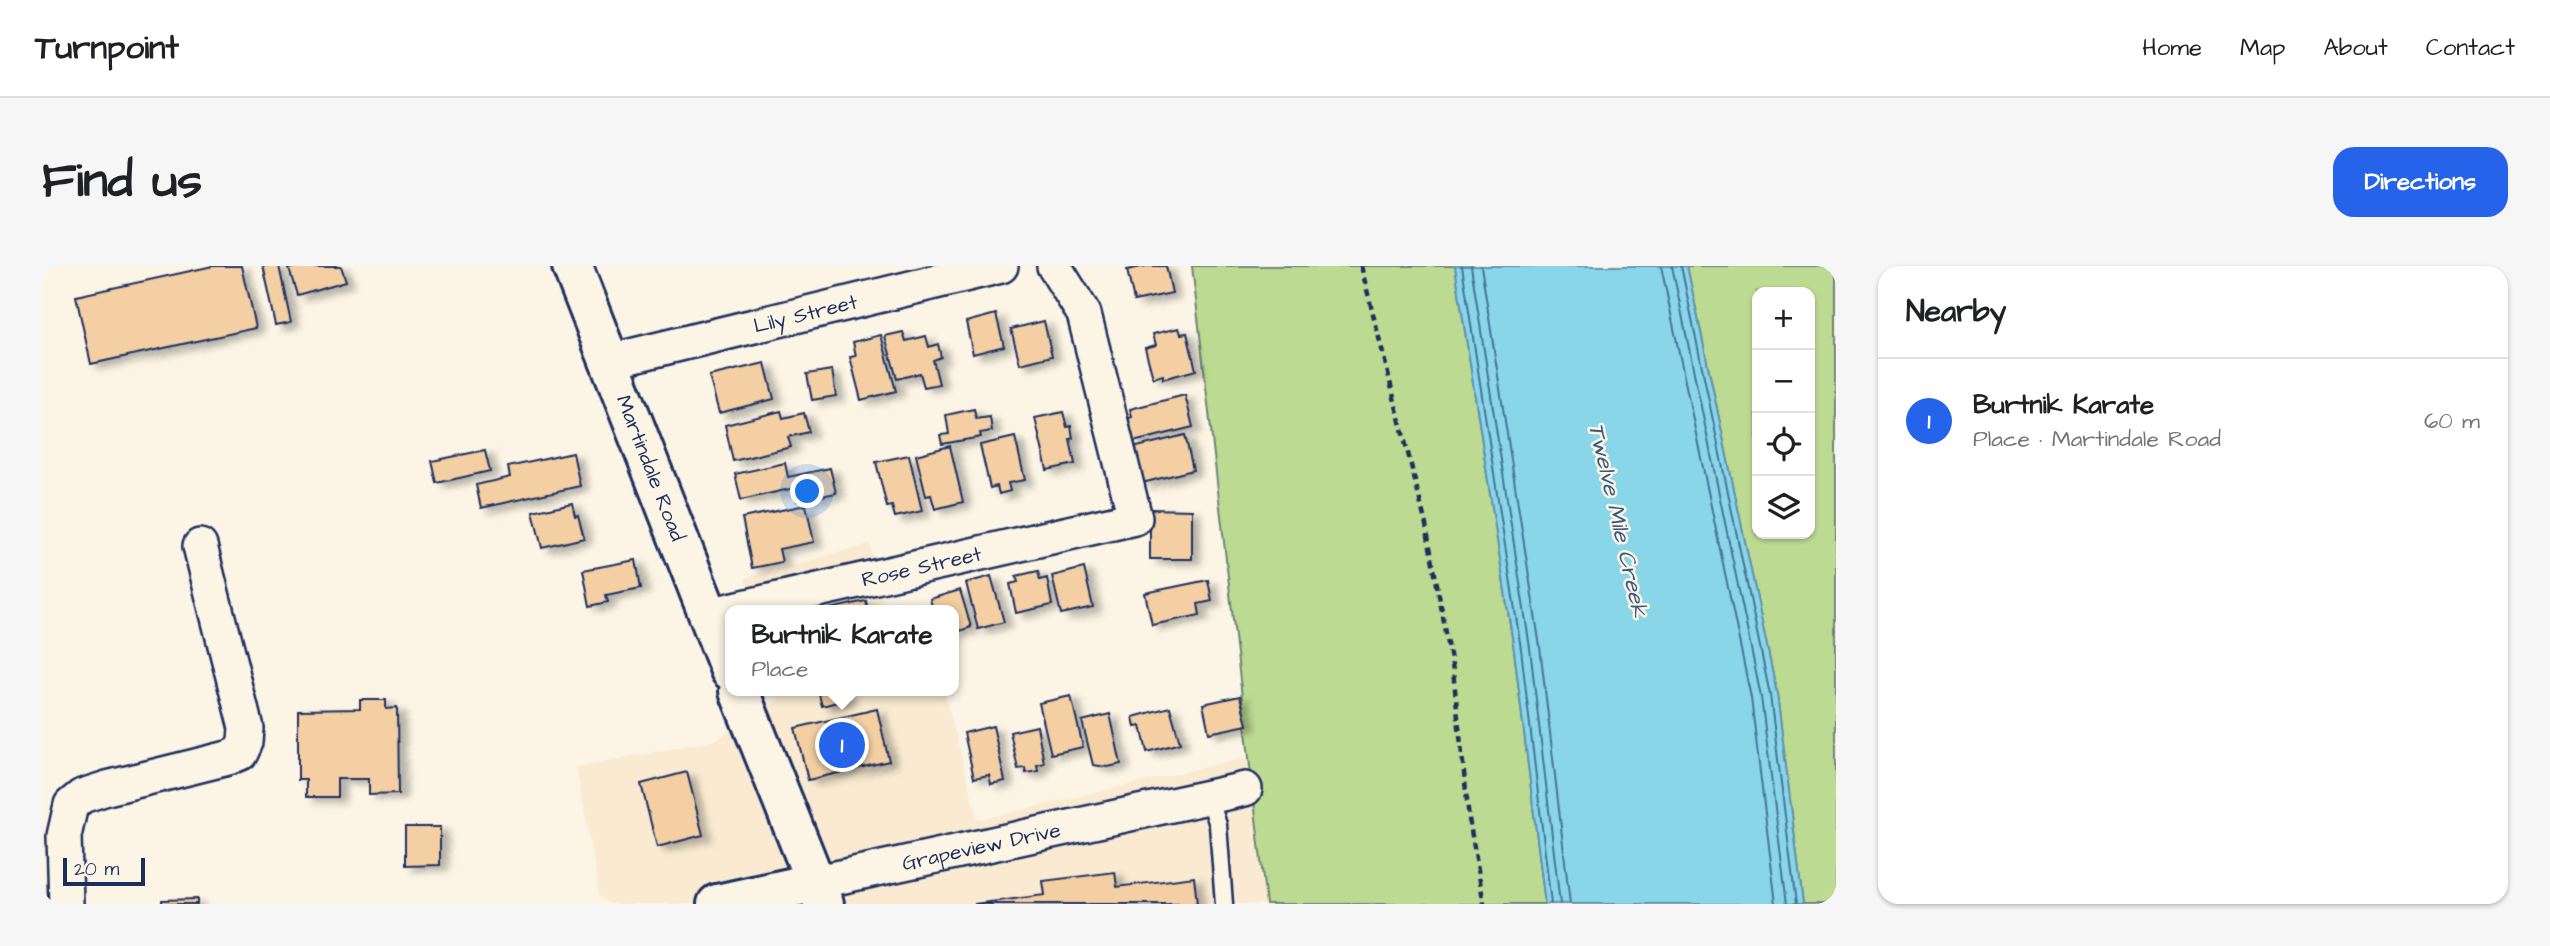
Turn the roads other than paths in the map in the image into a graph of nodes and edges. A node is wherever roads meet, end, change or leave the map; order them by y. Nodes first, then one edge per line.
1 (572, 266) edge
2 (1001, 266) edge
3 (1054, 266) edge
4 (610, 360) junction
5 (200, 546) dead end
6 (752, 605) edge
7 (725, 611) edge
8 (708, 615) junction
9 (725, 658) edge
10 (740, 696) edge
11 (1245, 789) dead end
12 (1209, 797) junction
13 (820, 893) edge
14 (66, 904) edge
15 (717, 904) edge
16 (1224, 904) edge

1 - 4 main road, Martindale Road
2 - 4 street, Lily Street
3 - 6 street, Rose Street
4 - 8 main road, Martindale Road
5 - 14 street
7 - 8 street, Rose Street
8 - 9 main road, Martindale Road
10 - 13 main road
11 - 12 street, Grapeview Drive
12 - 13 street, Grapeview Drive
12 - 16 lane
13 - 15 main road, Grapeview Drive

